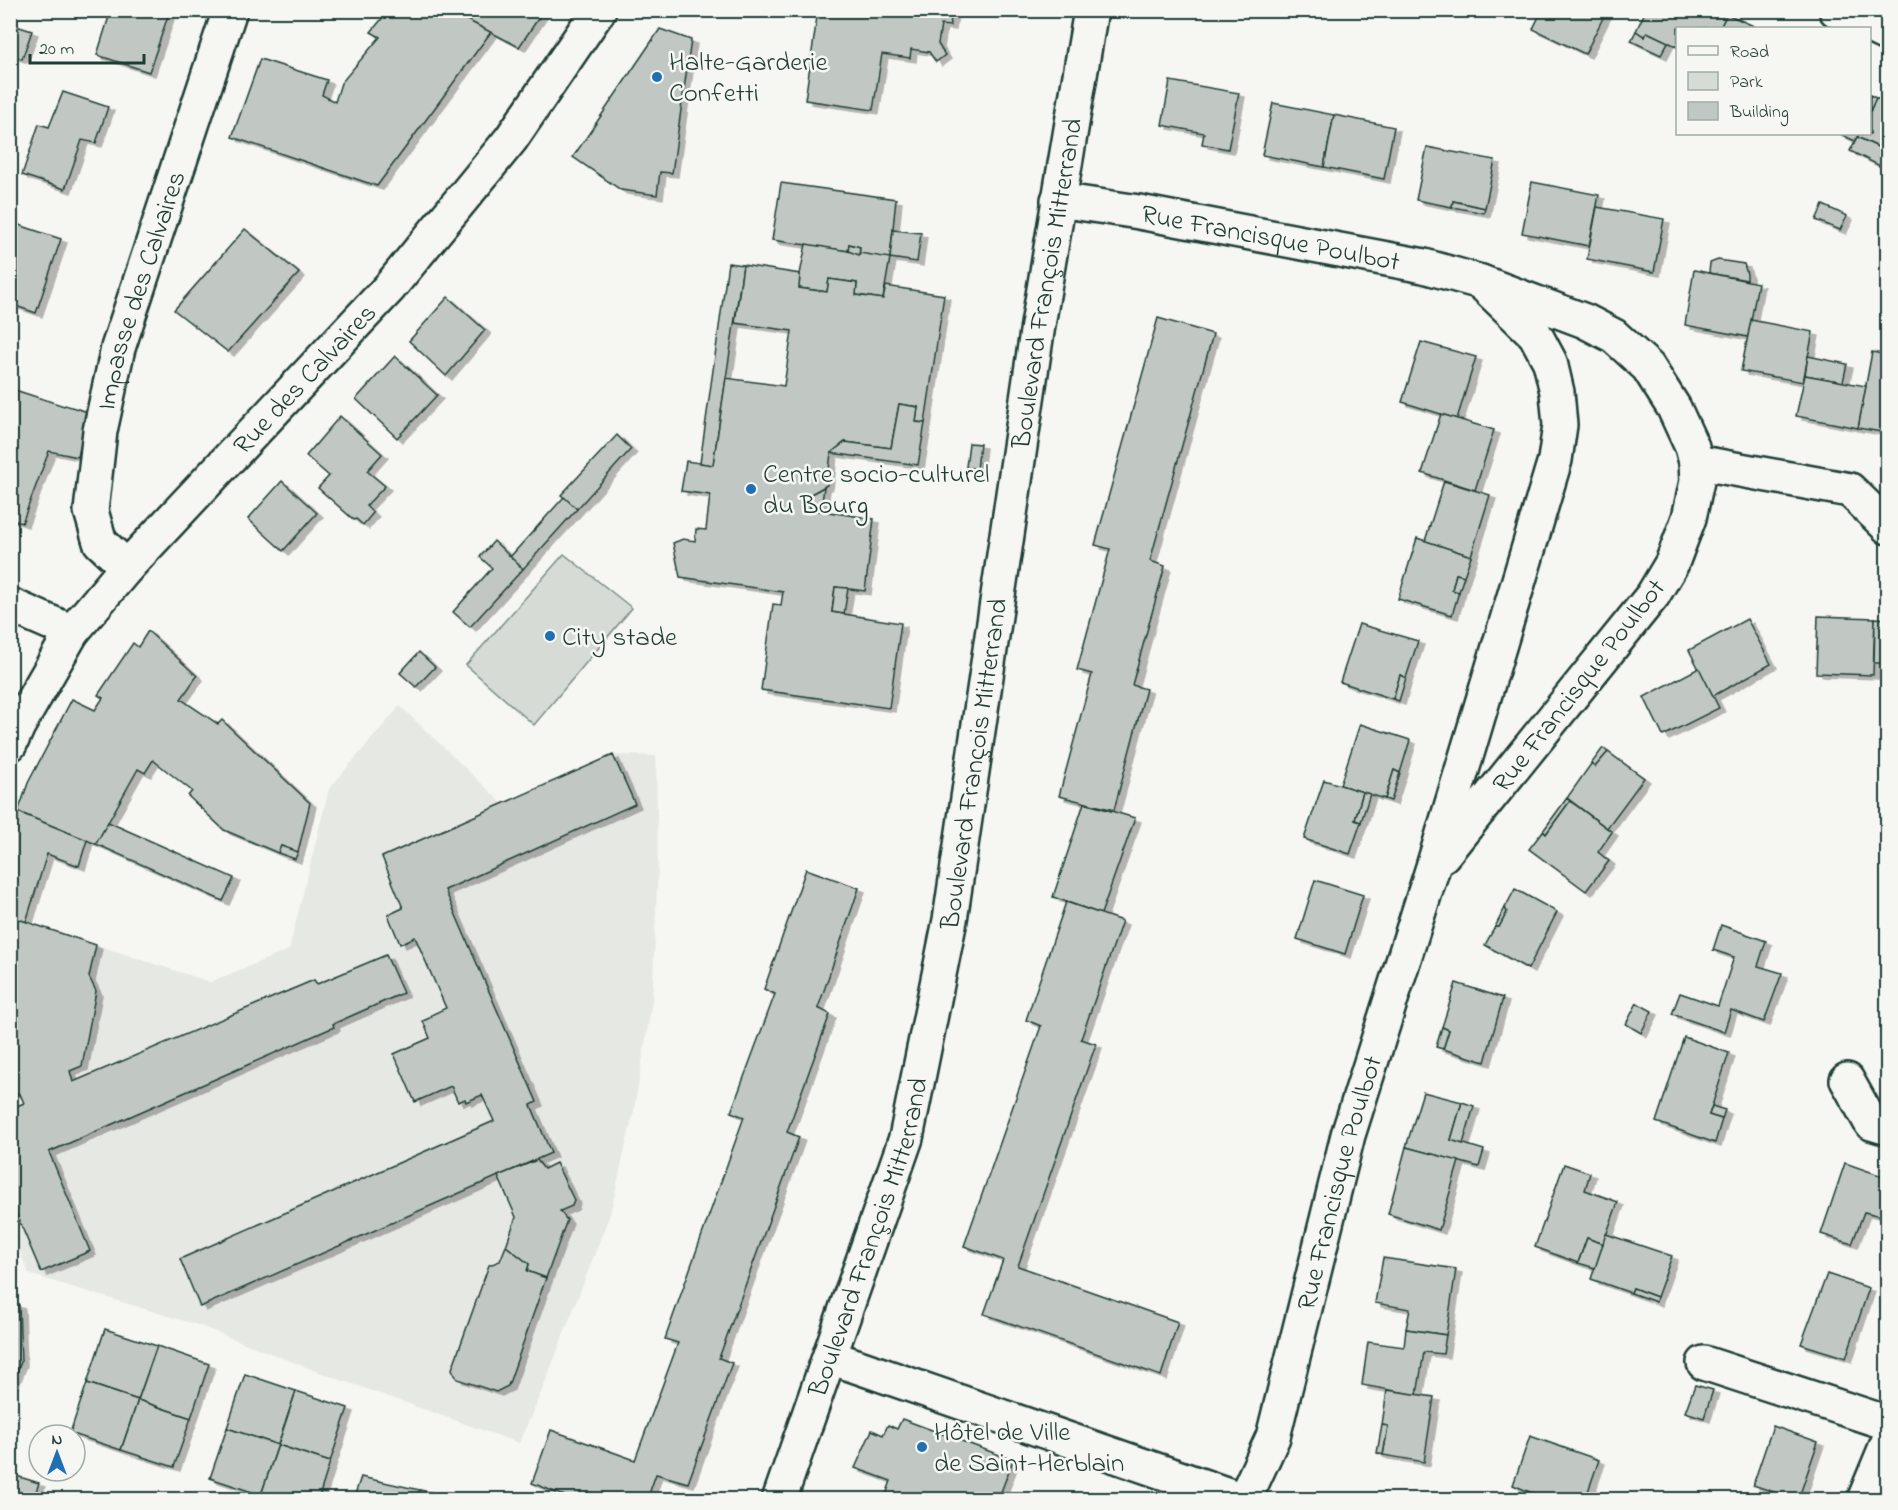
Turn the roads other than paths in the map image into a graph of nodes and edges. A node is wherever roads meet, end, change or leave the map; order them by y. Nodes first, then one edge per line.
1 (230, 10) edge
2 (599, 10) edge
3 (1091, 10) edge
4 (1851, 13) edge
5 (1887, 35) edge
6 (1058, 200) junction
7 (1481, 282) junction
8 (1696, 462) junction
9 (1887, 527) edge
10 (127, 567) junction
11 (10, 605) edge
12 (72, 632) junction
13 (10, 744) edge
14 (1433, 867) junction
15 (1847, 1080) dead end
16 (1887, 1128) edge
17 (830, 1357) junction
18 (1704, 1363) dead end
19 (1887, 1423) edge
20 (1887, 1443) edge
21 (779, 1500) edge
22 (1244, 1500) edge
23 (1864, 1500) edge

1 - 10 street, Impasse des Calvaires
2 - 10 street, Rue des Calvaires
3 - 6 street, Boulevard François Mitterrand
4 - 5 street
6 - 7 street, Rue Francisque Poulbot
6 - 17 street, Boulevard François Mitterrand
7 - 8 street, Rue Francisque Poulbot
7 - 14 street, Rue Francisque Poulbot
8 - 9 street
8 - 14 street, Rue Francisque Poulbot
10 - 12 street, Rue des Calvaires
11 - 12 street
12 - 13 street, Rue des Calvaires
14 - 22 street, Rue Francisque Poulbot
15 - 16 street
17 - 21 street, Boulevard François Mitterrand
17 - 22 street
18 - 19 street
20 - 23 street

